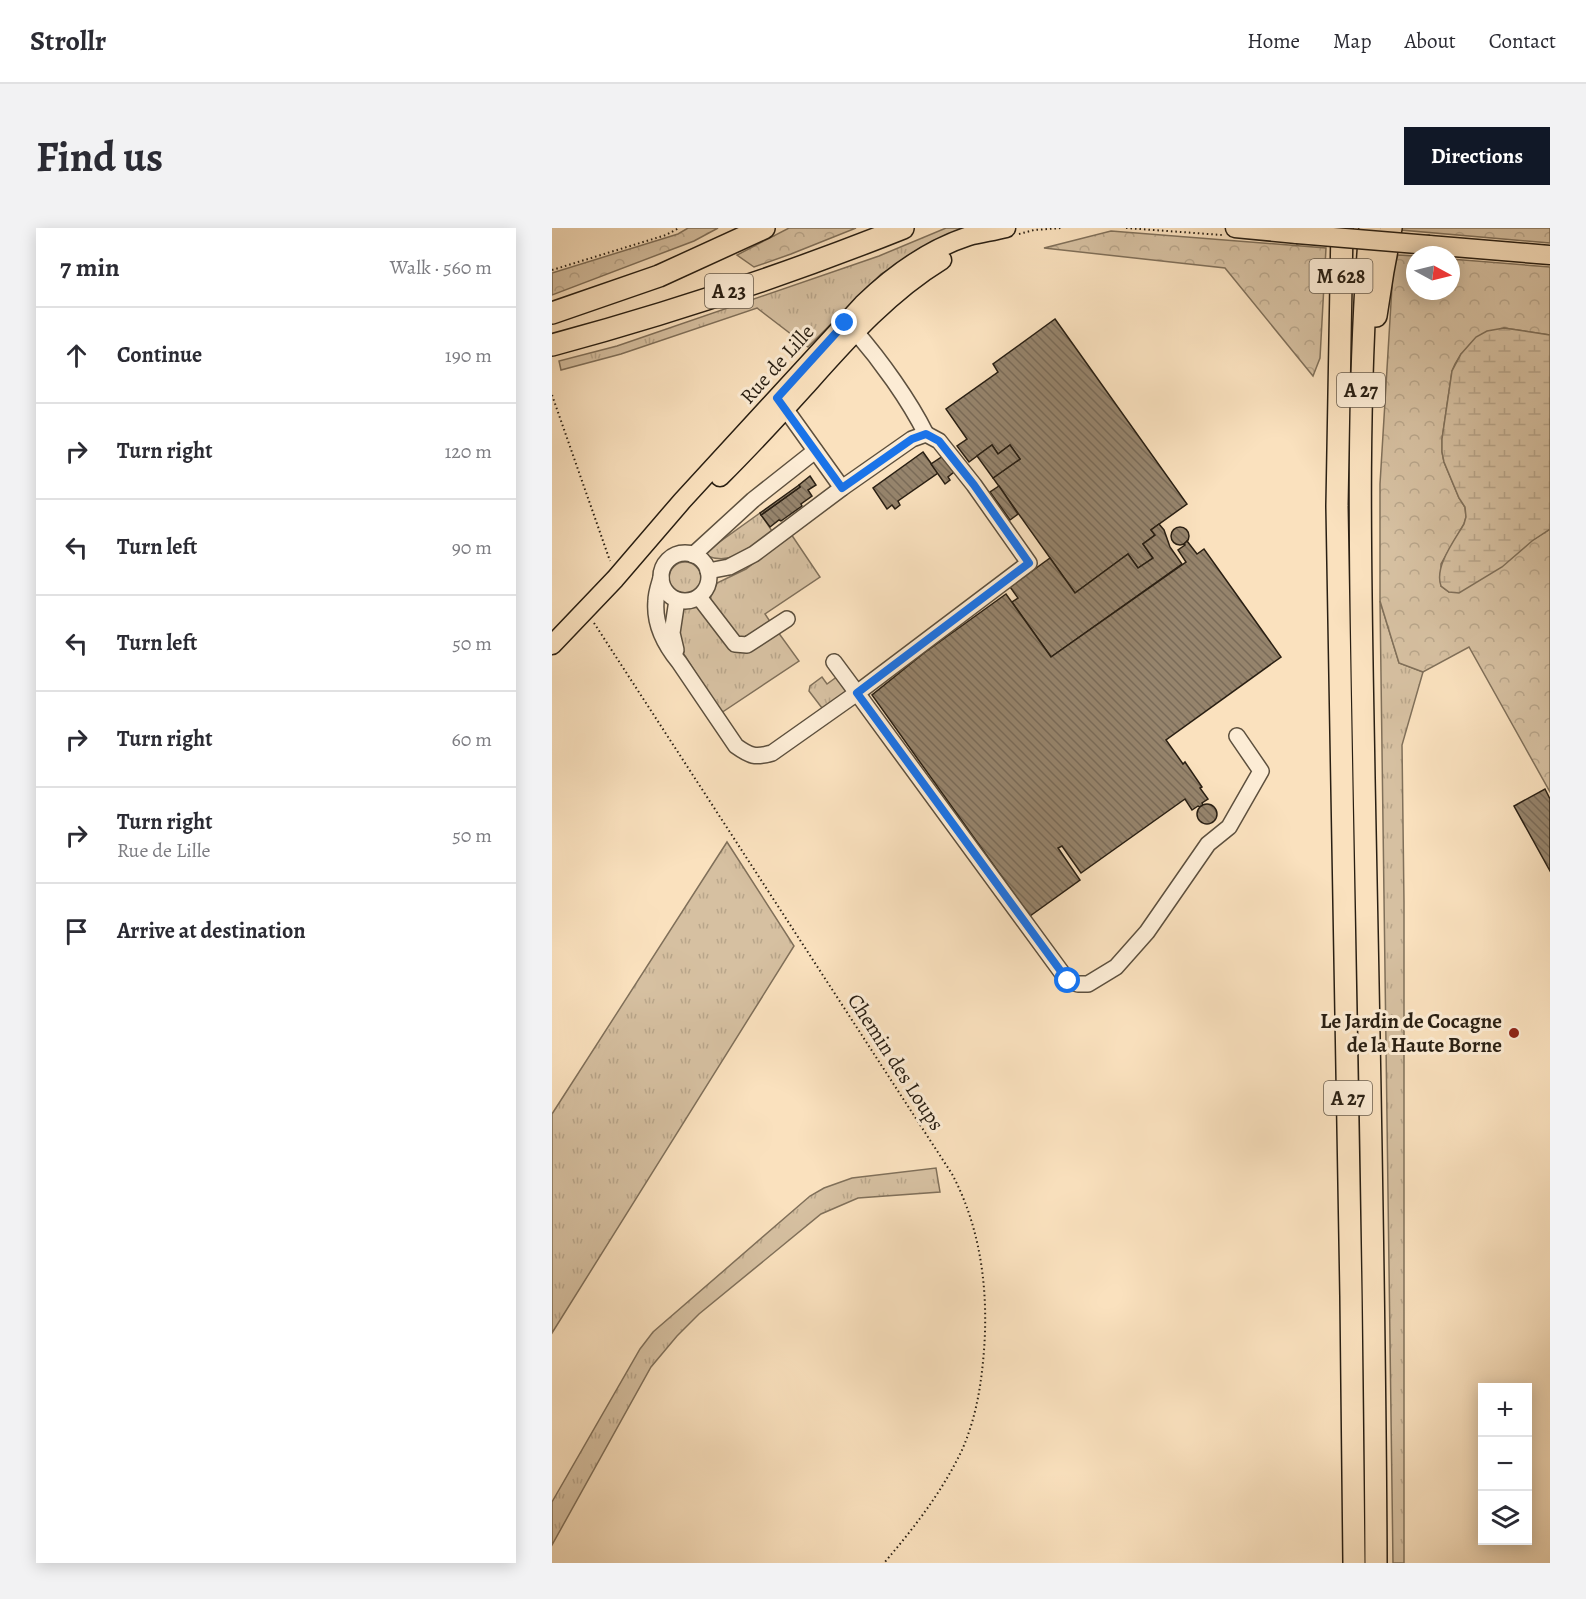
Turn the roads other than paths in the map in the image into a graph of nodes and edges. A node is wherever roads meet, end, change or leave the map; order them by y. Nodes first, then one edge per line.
1 (764, 228) edge
2 (903, 228) edge
3 (1007, 228) edge
4 (1342, 228) edge
5 (1347, 228) edge
6 (1370, 228) edge
7 (1391, 228) edge
8 (1231, 232) edge
9 (1550, 255) edge
10 (552, 313) edge
11 (1341, 323) junction
12 (855, 331) junction
13 (552, 345) edge
14 (781, 404) junction
15 (926, 434) junction
16 (815, 451) junction
17 (842, 488) junction
18 (1360, 553) junction
19 (693, 555) junction
20 (708, 571) junction
21 (661, 578) junction
22 (699, 597) junction
23 (677, 600) junction
24 (787, 619) dead end
25 (552, 645) edge
26 (680, 662) junction
27 (834, 662) dead end
28 (857, 693) junction
29 (1237, 736) dead end
30 (1354, 1563) edge
31 (1376, 1563) edge

1 - 10 highway, A 23
2 - 13 highway, A 23
3 - 12 main road, Rue de Lille
3 - 14 main road, Rue de Lille
4 - 11 highway, M 628
5 - 11 highway, A 27
6 - 18 highway, A 27
7 - 18 highway
8 - 9 main road, bridge
11 - 30 highway, A 27
12 - 14 main road, Rue de Lille
12 - 15 lane
14 - 16 lane
14 - 25 main road, Rue de Lille
15 - 17 lane
15 - 28 lane
16 - 17 lane
16 - 19 lane
17 - 20 lane
18 - 31 highway, A 27
19 - 20 lane
19 - 21 lane
20 - 22 lane
21 - 23 lane
21 - 26 lane
22 - 23 lane
22 - 24 lane
23 - 26 lane
26 - 28 lane
27 - 28 lane
28 - 29 lane

